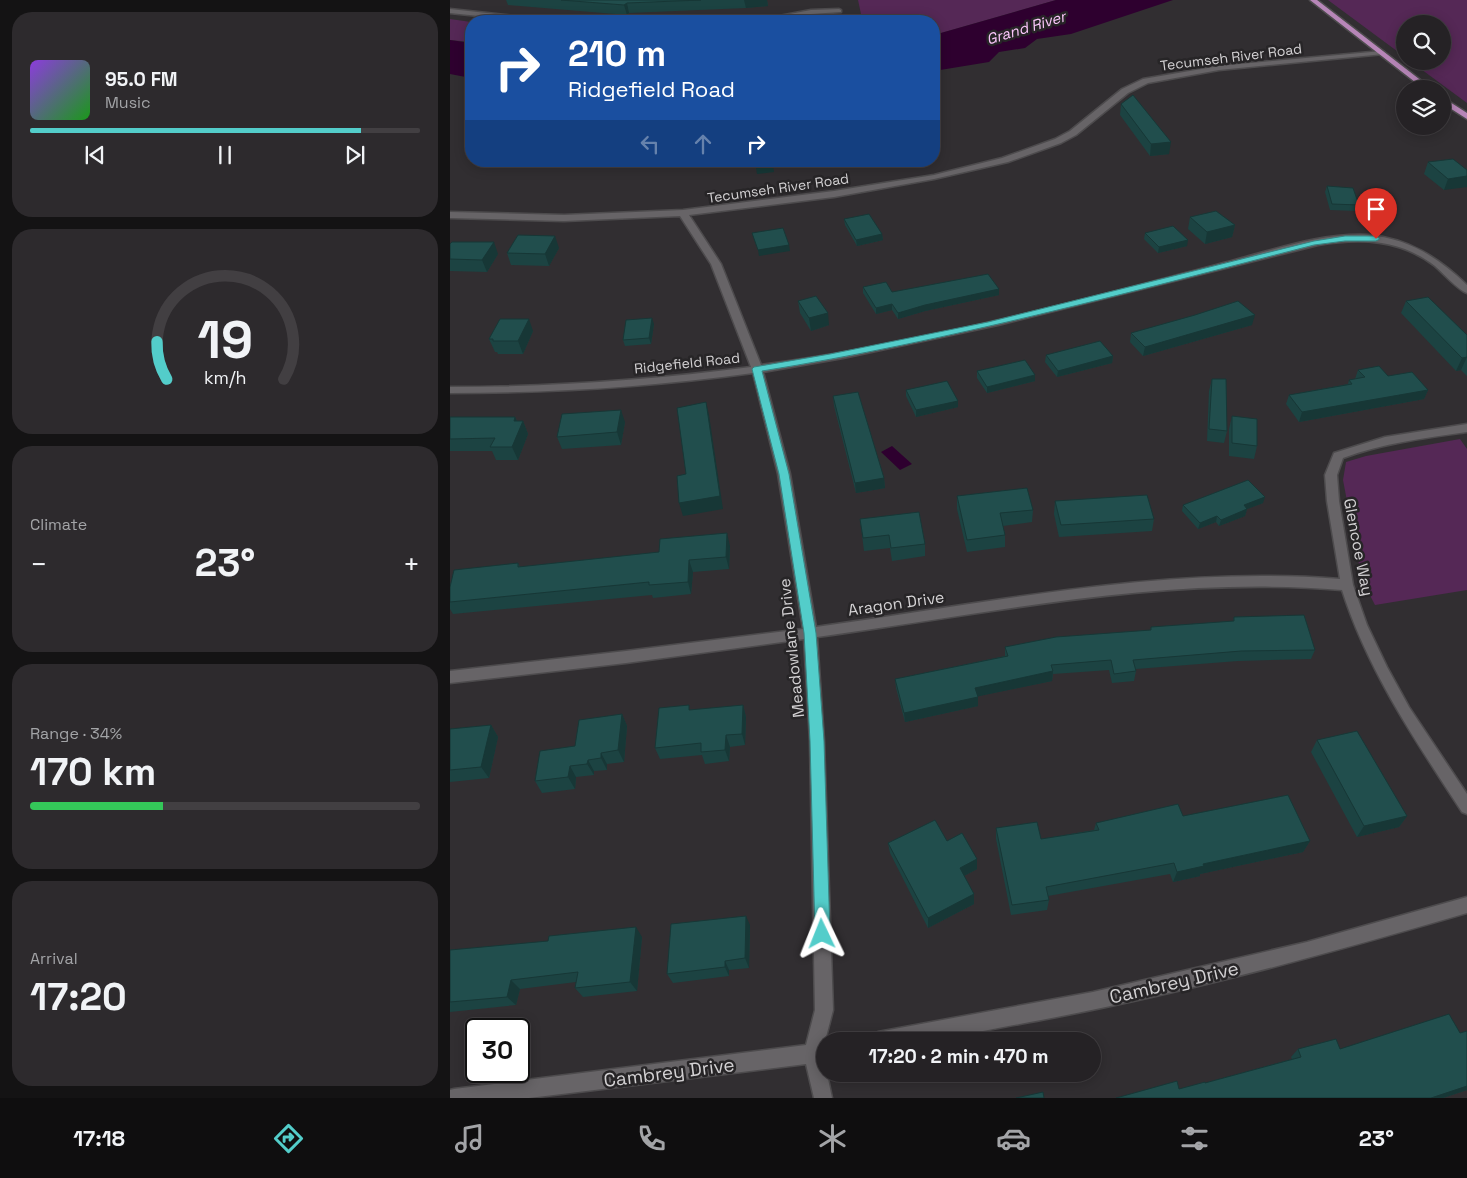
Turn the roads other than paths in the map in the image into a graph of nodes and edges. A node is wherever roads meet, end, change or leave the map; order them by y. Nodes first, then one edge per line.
1 (1313, 0) edge
2 (450, 11) edge
3 (840, 11) dead end
4 (487, 15) edge
5 (793, 15) edge
6 (1382, 53) junction
7 (1417, 80) edge
8 (1451, 105) edge
9 (1467, 117) edge
10 (683, 213) junction
11 (450, 215) edge
12 (1467, 290) edge
13 (757, 369) junction
14 (450, 390) edge
15 (1467, 428) edge
16 (1347, 585) junction
17 (810, 633) junction
18 (450, 677) edge
19 (1467, 807) edge
20 (1467, 905) edge
21 (821, 1032) edge
22 (926, 1032) edge
23 (816, 1053) edge
24 (822, 1082) edge
25 (454, 1098) edge
26 (824, 1098) edge

1 - 6 main road
2 - 4 street
3 - 5 street
6 - 7 main road
6 - 10 street, Tecumseh River Road
8 - 9 main road
10 - 11 street, Tecumseh River Road
10 - 13 street, Meadowlane Drive
12 - 13 street, Ridgefield Road
13 - 14 street, Ridgefield Road
13 - 17 street, Meadowlane Drive
15 - 16 street, Glencoe Way
16 - 17 street, Aragon Drive
16 - 19 street, Glencoe Way
17 - 18 street, Aragon Drive
17 - 21 street, Meadowlane Drive
20 - 22 street, Cambrey Drive
23 - 25 street, Cambrey Drive
24 - 26 street, Meadowlane Drive

